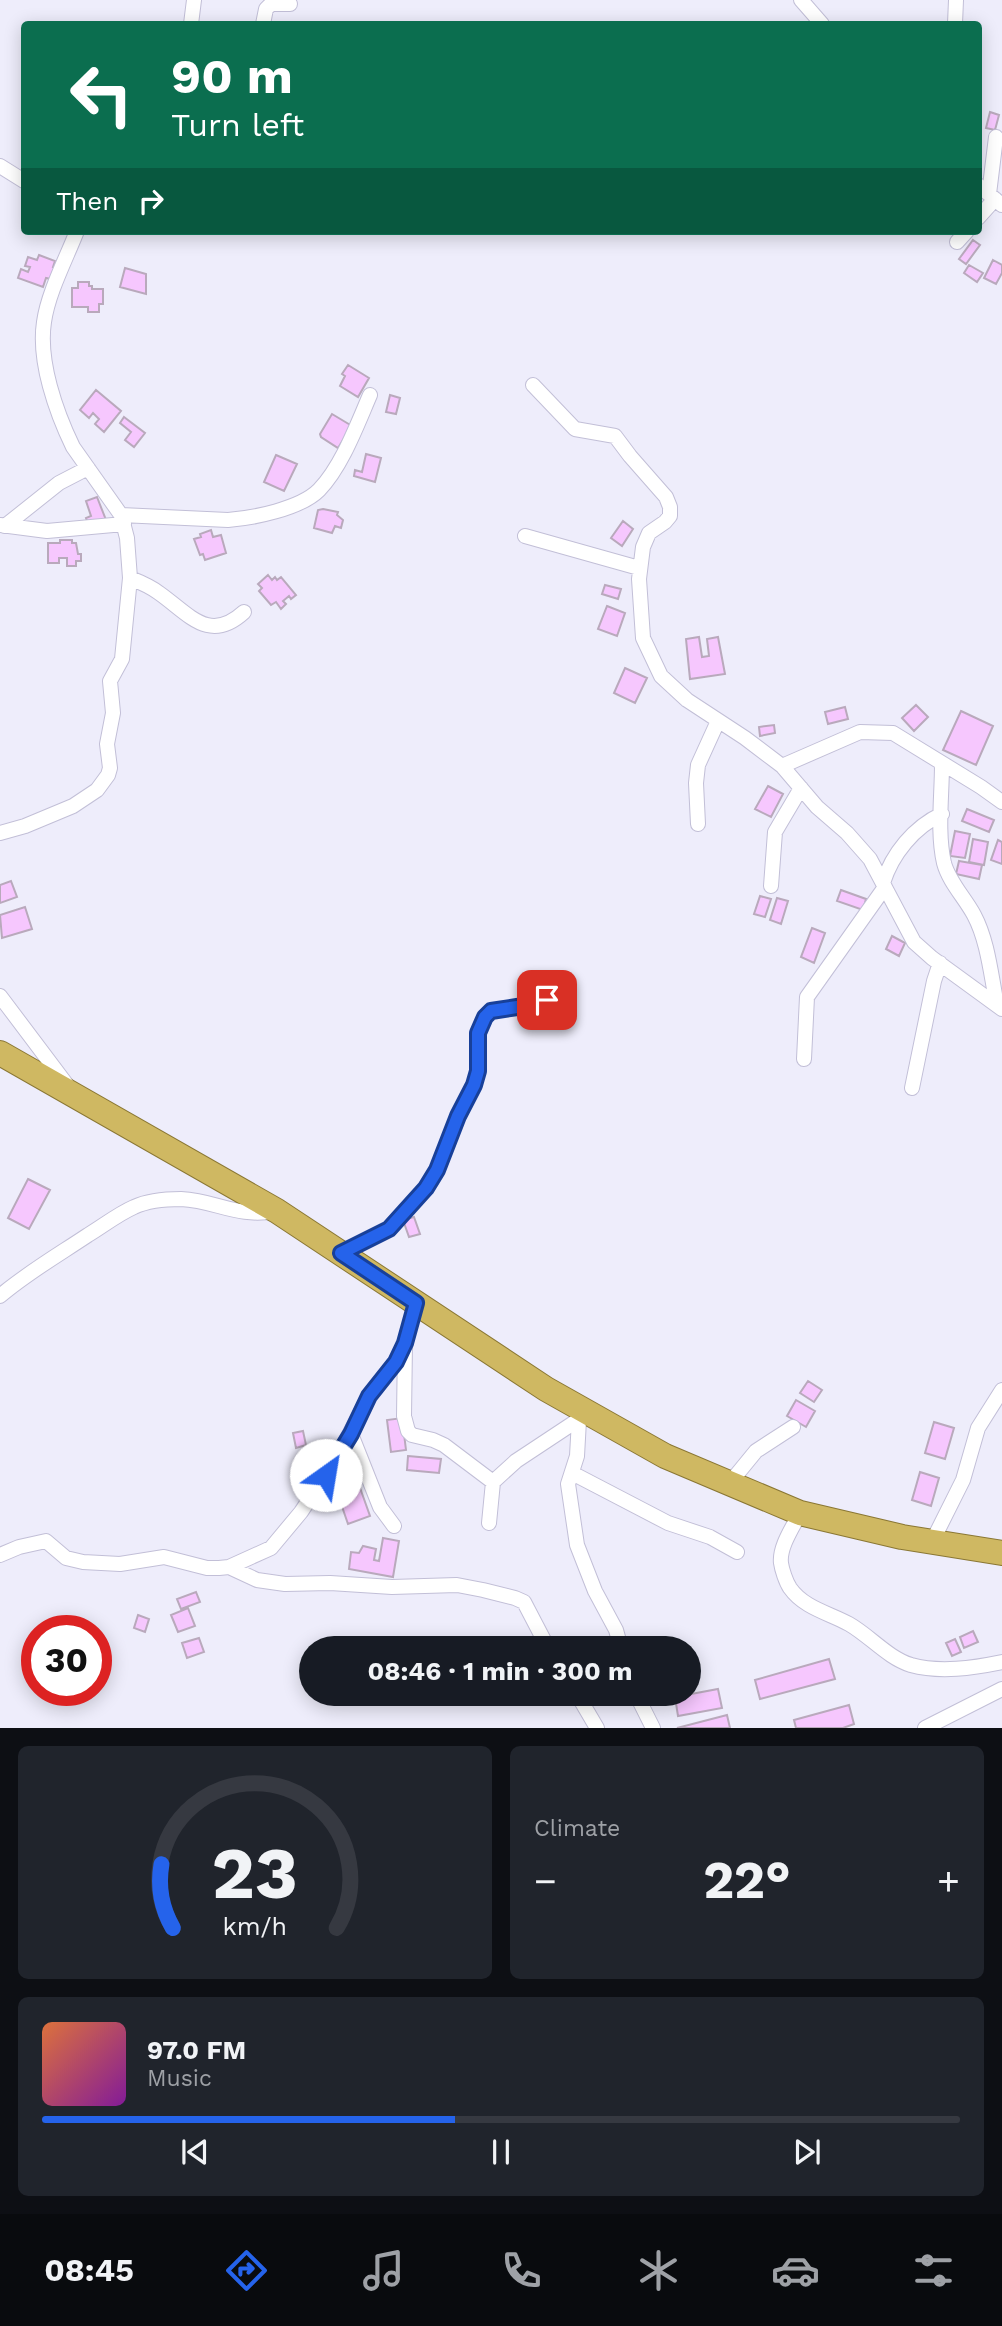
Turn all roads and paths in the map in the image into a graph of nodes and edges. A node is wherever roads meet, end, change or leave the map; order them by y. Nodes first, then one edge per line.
1 (194, 0) edge
2 (801, 0) edge
3 (956, 0) edge
4 (290, 4) dead end
5 (191, 21) edge
6 (264, 21) edge
7 (819, 21) edge
8 (955, 21) edge
9 (996, 137) dead end
10 (0, 166) edge
11 (21, 179) edge
12 (991, 196) edge
13 (982, 211) edge
14 (75, 235) edge
15 (533, 385) dead end
16 (370, 395) dead end
17 (88, 468) junction
18 (122, 519) junction
19 (2, 525) edge
20 (524, 536) dead end
21 (639, 568) junction
22 (130, 578) junction
23 (244, 612) dead end
24 (718, 721) junction
25 (942, 764) junction
26 (782, 766) junction
27 (801, 788) junction
28 (1002, 802) edge
29 (942, 814) junction
30 (698, 824) dead end
31 (0, 833) edge
32 (884, 885) junction
33 (771, 886) dead end
34 (940, 963) junction
35 (0, 996) edge
36 (547, 1000) dead end
37 (1000, 1007) edge
38 (0, 1053) edge
39 (804, 1059) dead end
40 (912, 1088) dead end
41 (74, 1095) junction
42 (277, 1211) junction
43 (341, 1253) junction
44 (0, 1280) edge
45 (18, 1281) junction
46 (0, 1296) edge
47 (416, 1303) junction
48 (405, 1343) junction
49 (1002, 1390) edge
50 (583, 1417) junction
51 (793, 1427) dead end
52 (351, 1434) junction
53 (572, 1473) junction
54 (493, 1482) junction
55 (729, 1484) junction
56 (800, 1513) junction
57 (489, 1523) dead end
58 (394, 1526) dead end
59 (932, 1542) junction
60 (737, 1552) dead end
61 (1002, 1553) edge
62 (0, 1555) edge
63 (229, 1567) junction
64 (542, 1636) edge
65 (618, 1636) edge
66 (1002, 1662) edge
67 (1002, 1689) edge
68 (584, 1706) edge
69 (642, 1706) edge
70 (597, 1727) edge
71 (653, 1727) edge
72 (925, 1727) edge

1 - 5 street
2 - 7 street
3 - 8 street
4 - 6 street
9 - 12 street
10 - 11 street
12 - 13 street
14 - 17 street
15 - 21 street
16 - 18 street
17 - 18 street
17 - 19 street
18 - 19 street
18 - 22 street
20 - 21 street
21 - 24 street
22 - 23 street
22 - 31 street
24 - 26 street
24 - 30 street
25 - 26 street
25 - 28 street
25 - 29 street
26 - 27 street
27 - 32 street
27 - 33 street
29 - 32 street
29 - 37 street
32 - 34 street
32 - 39 street
34 - 37 street
34 - 40 street
35 - 41 street
36 - 43 street
38 - 41 highway
41 - 42 highway
42 - 43 highway
42 - 45 street
43 - 47 highway
44 - 45 street
45 - 46 street
47 - 48 street
47 - 50 highway
48 - 52 street
48 - 54 street
49 - 59 street
50 - 53 street
50 - 54 street
50 - 55 highway
51 - 55 street
52 - 58 street
52 - 63 street
53 - 60 street
53 - 65 street
54 - 57 street
55 - 56 highway
56 - 59 highway
56 - 66 street
59 - 61 highway
62 - 63 street
63 - 64 street
67 - 72 street
68 - 70 street
69 - 71 street

